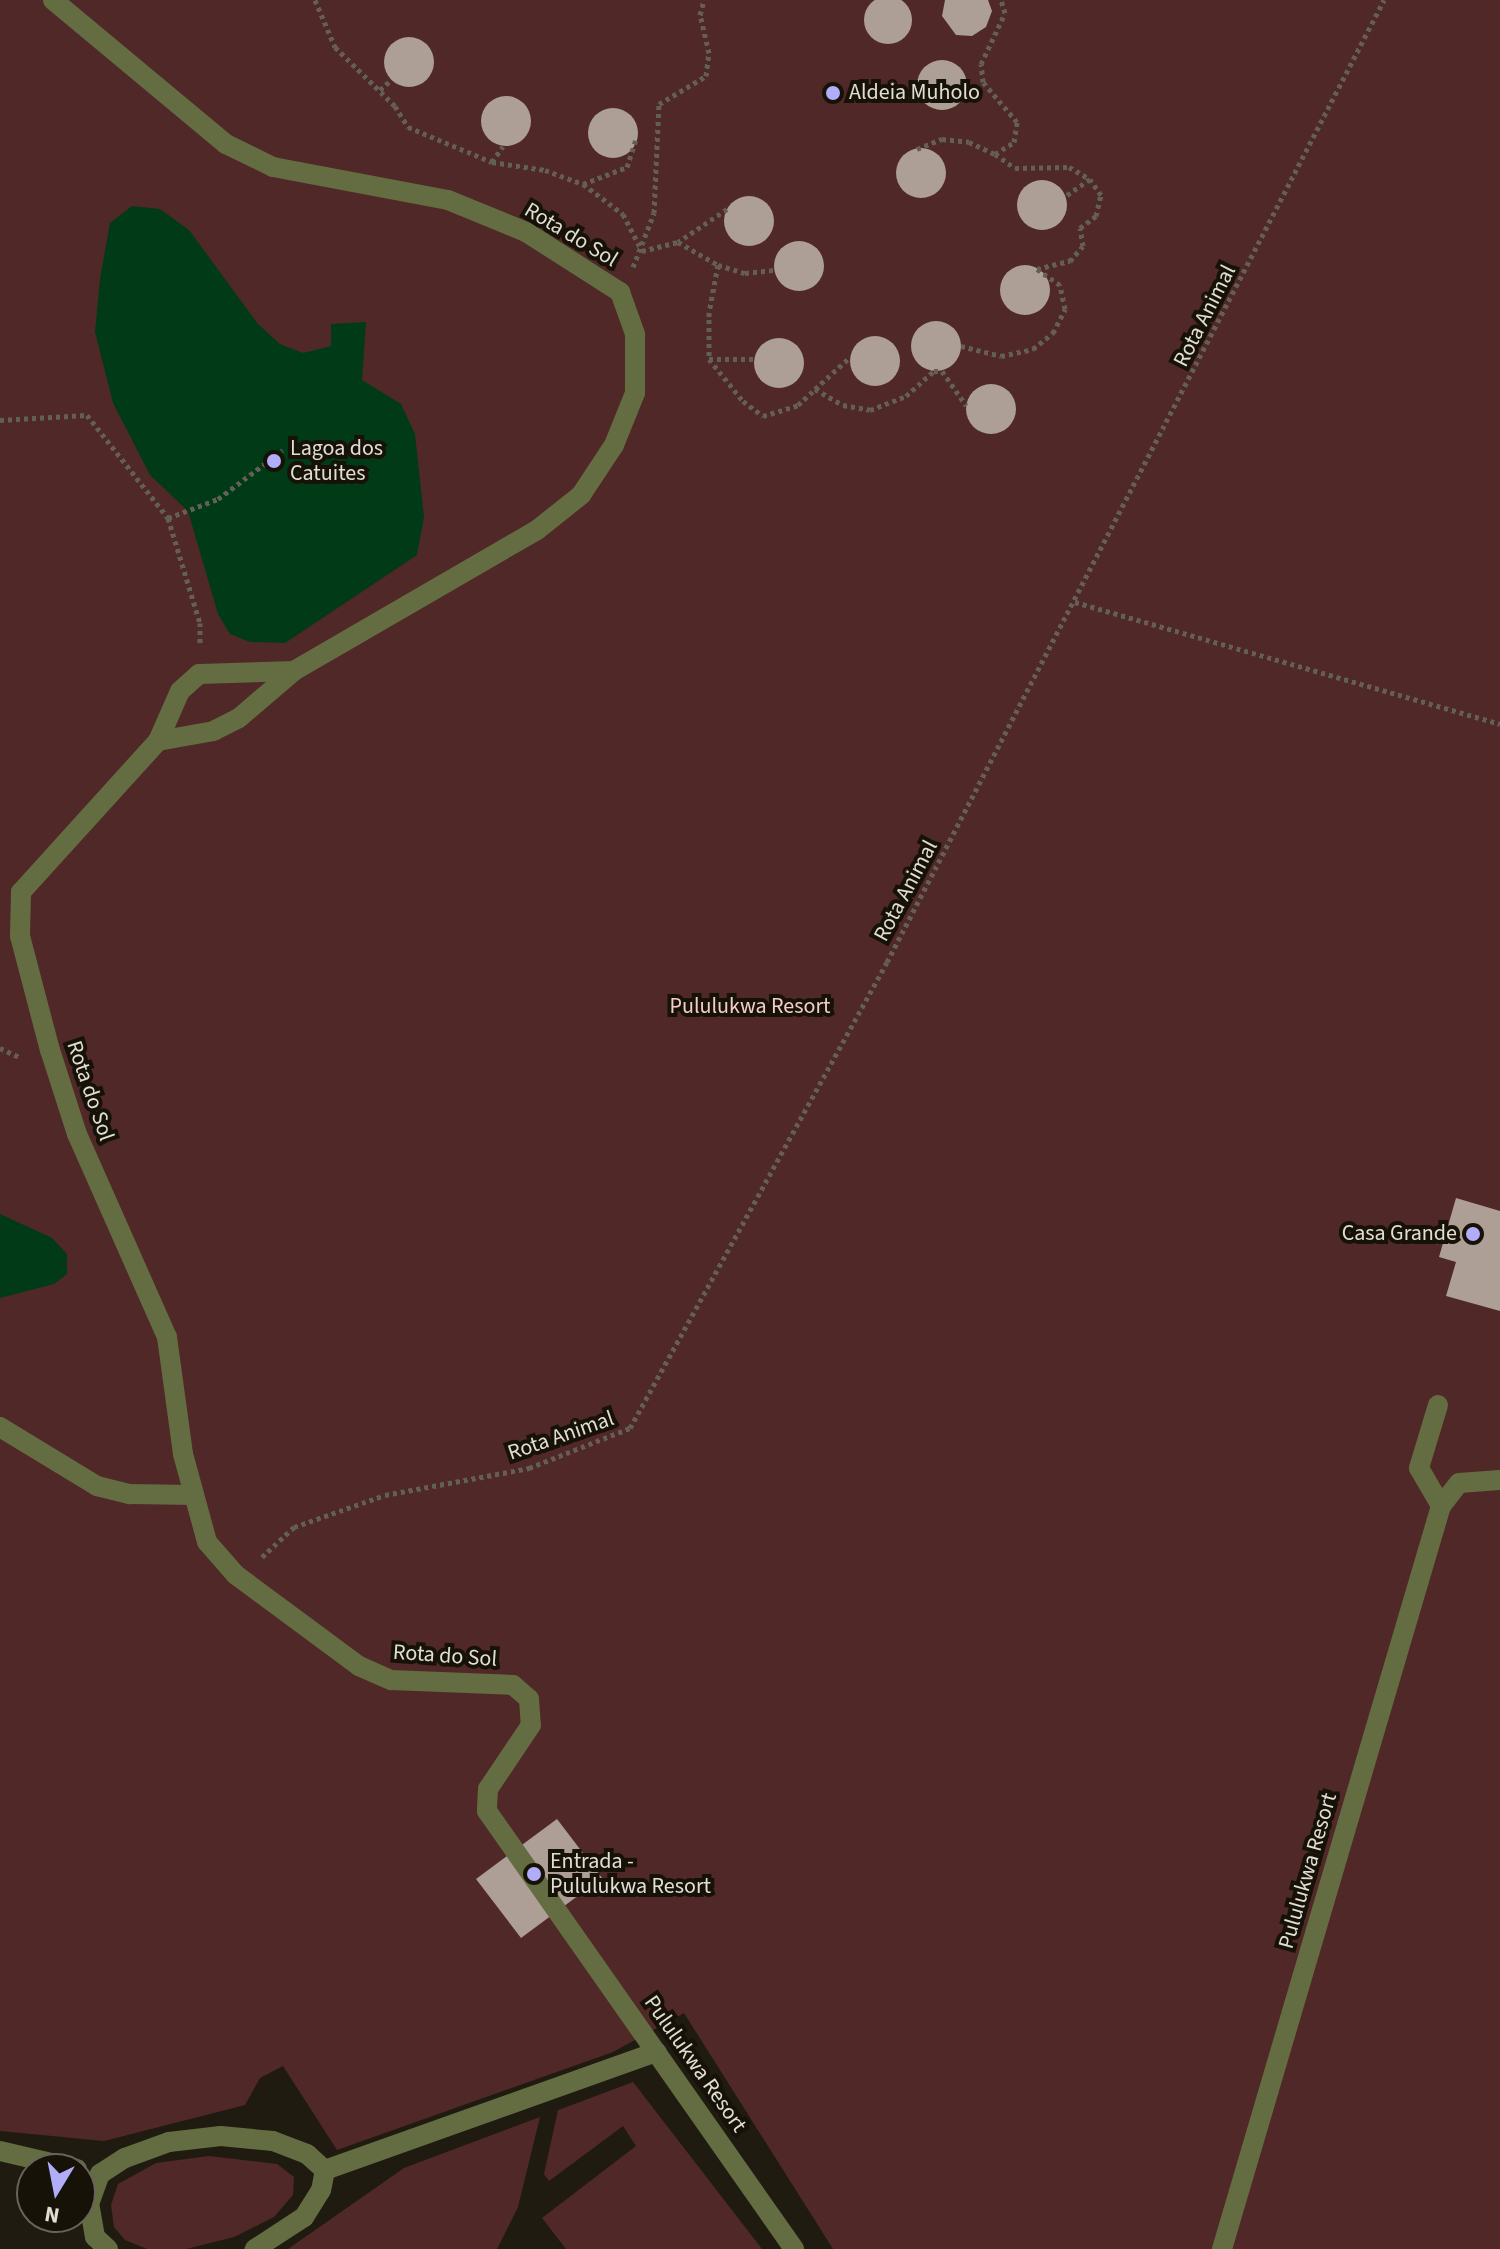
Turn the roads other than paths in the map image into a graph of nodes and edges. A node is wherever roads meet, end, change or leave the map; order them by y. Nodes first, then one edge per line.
1 (53, 0) edge
2 (294, 671) junction
3 (158, 741) junction
4 (1438, 1405) dead end
5 (0, 1427) edge
6 (1500, 1480) edge
7 (193, 1495) junction
8 (1441, 1506) junction
9 (556, 1907) joint
10 (657, 2052) junction
11 (96, 2167) edge
12 (325, 2170) junction
13 (94, 2233) edge
14 (108, 2249) edge
15 (255, 2249) edge
16 (794, 2249) edge
17 (1222, 2249) edge

1 - 2 street, Rota do Sol
2 - 3 street, Rota do Sol
2 - 3 street, Rota do Sol
3 - 7 street, Rota do Sol
4 - 8 street
5 - 7 street
6 - 8 street
7 - 9 street, Rota do Sol
8 - 17 street, Pululukwa Resort
9 - 10 street, Pululukwa Resort
10 - 12 street
10 - 16 street, Pululukwa Resort
11 - 12 street
12 - 15 street
13 - 14 street

